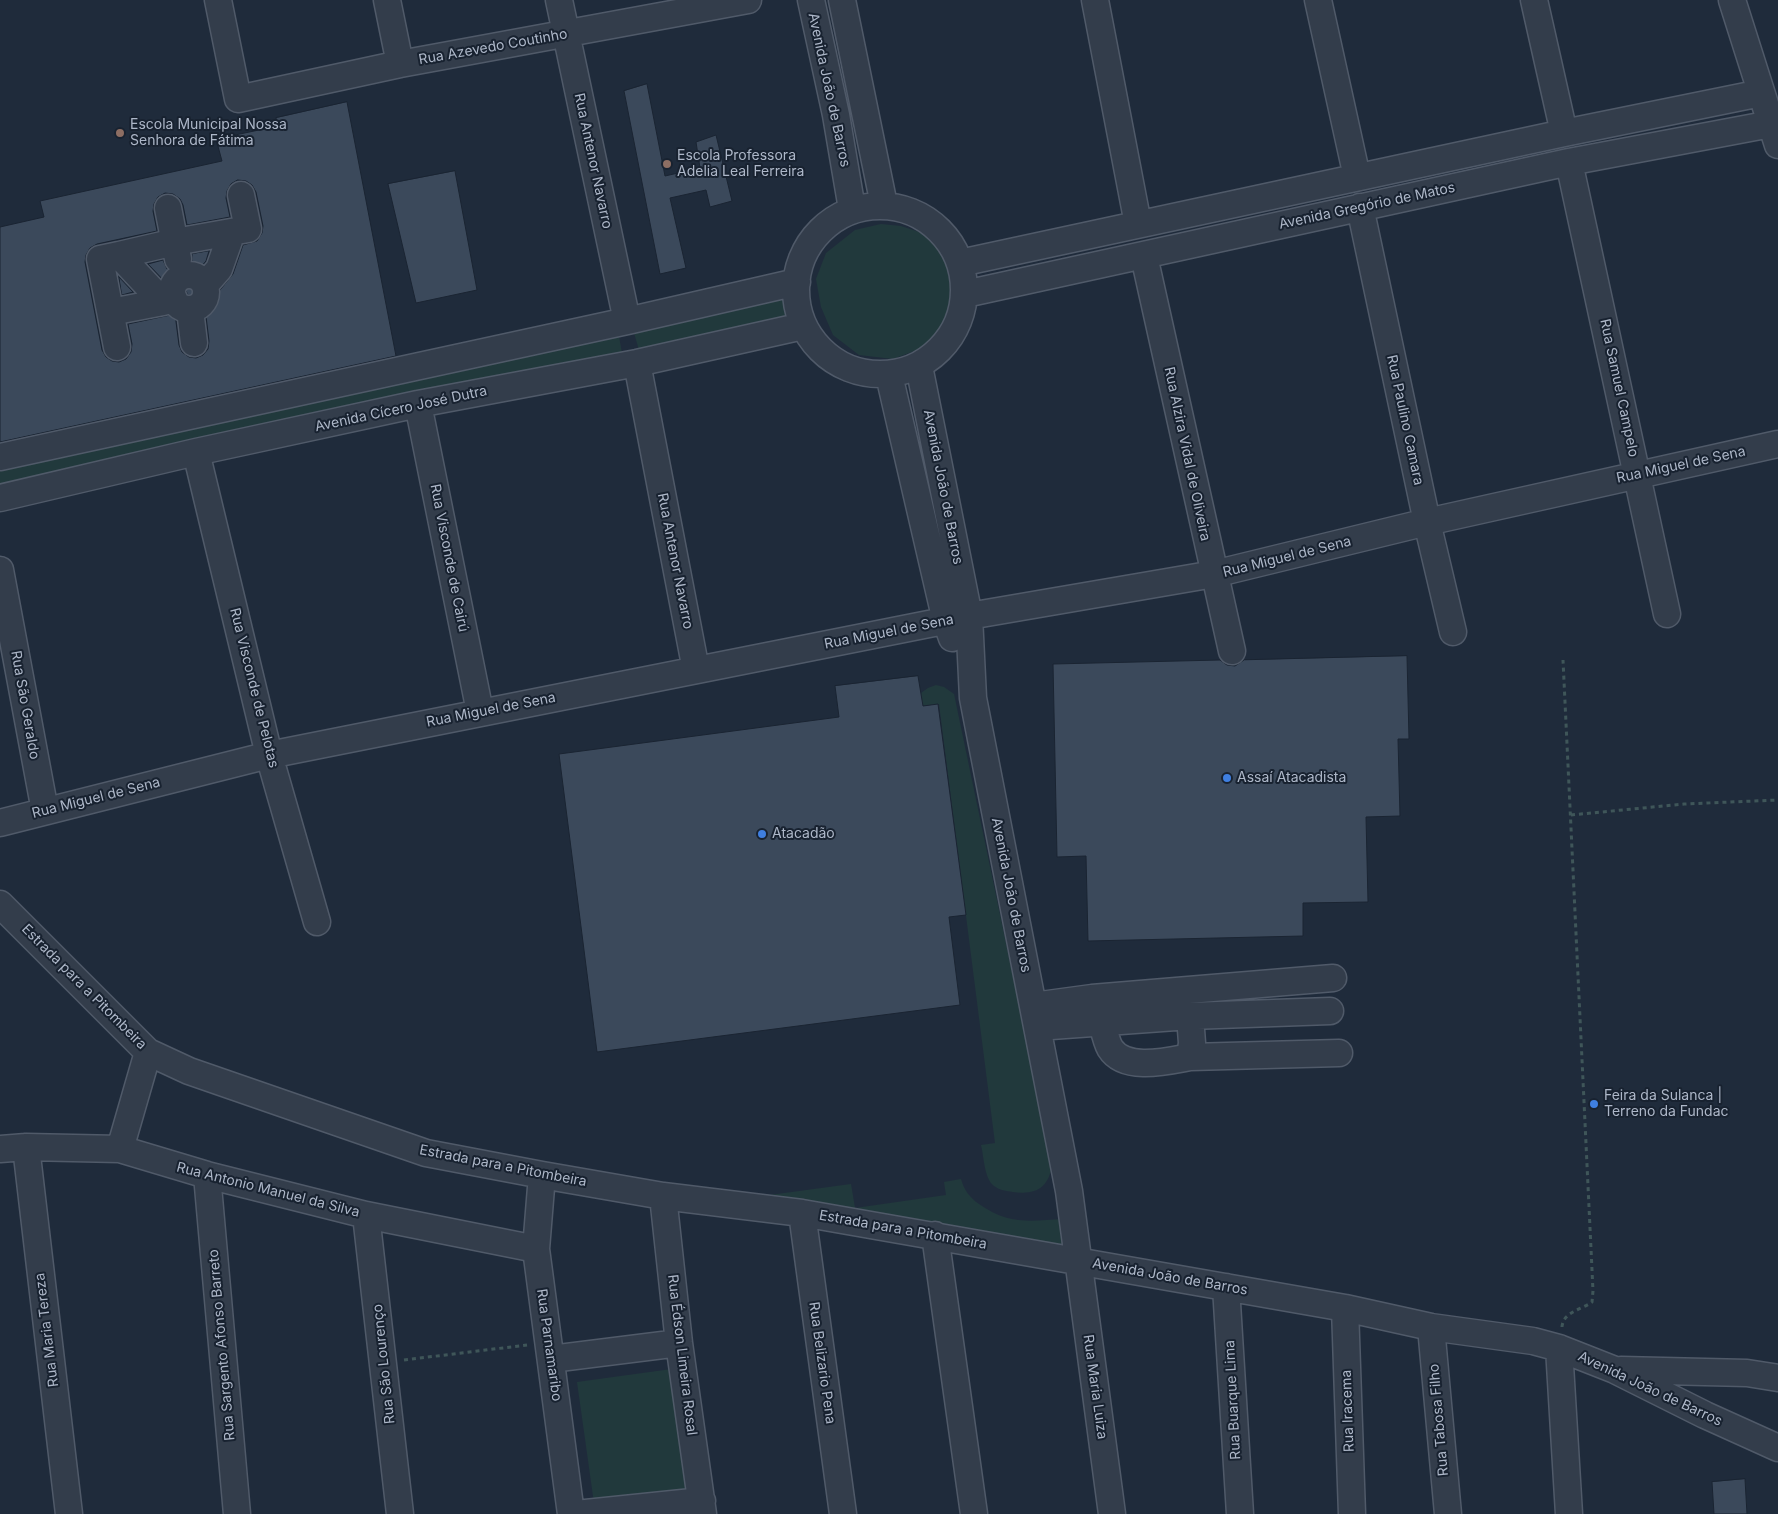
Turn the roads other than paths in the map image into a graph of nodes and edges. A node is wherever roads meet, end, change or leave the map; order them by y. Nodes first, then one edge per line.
1 (218, 0) edge
2 (386, 0) edge
3 (559, 0) edge
4 (748, 0) edge
5 (811, 0) edge
6 (842, 0) edge
7 (1095, 0) edge
8 (1318, 0) edge
9 (1534, 0) edge
10 (1732, 0) edge
11 (566, 33) junction
12 (400, 64) junction
13 (1761, 93) junction
14 (1564, 133) junction
15 (1775, 135) edge
16 (1569, 162) junction
17 (1357, 177) junction
18 (241, 195) dead end
19 (884, 205) junction
20 (1360, 207) junction
21 (168, 208) dead end
22 (852, 209) junction
23 (1138, 224) junction
24 (232, 232) junction
25 (175, 242) junction
26 (119, 255) junction
27 (1144, 256) junction
28 (960, 263) junction
29 (796, 282) junction
30 (965, 294) junction
31 (183, 295) junction
32 (111, 312) junction
33 (626, 321) junction
34 (803, 326) junction
35 (194, 343) dead end
36 (117, 347) dead end
37 (490, 351) junction
38 (637, 363) junction
39 (919, 366) junction
40 (889, 375) junction
41 (497, 389) junction
42 (418, 404) junction
43 (1778, 444) edge
44 (196, 452) junction
45 (0, 457) edge
46 (1638, 474) junction
47 (0, 498) edge
48 (1427, 522) junction
49 (0, 570) edge
50 (1214, 574) junction
51 (1667, 614) dead end
52 (958, 618) junction
53 (1454, 632) dead end
54 (1232, 651) dead end
55 (696, 670) junction
56 (480, 712) junction
57 (269, 755) junction
58 (45, 811) junction
59 (0, 823) edge
60 (0, 904) edge
61 (317, 922) dead end
62 (1333, 978) dead end
63 (1330, 1011) dead end
64 (1035, 1016) junction
65 (1190, 1016) junction
66 (1102, 1022) junction
67 (148, 1052) junction
68 (1339, 1053) dead end
69 (1190, 1057) junction
70 (26, 1147) junction
71 (0, 1149) edge
72 (120, 1149) junction
73 (207, 1175) junction
74 (542, 1175) junction
75 (664, 1196) junction
76 (802, 1213) junction
77 (366, 1215) junction
78 (936, 1235) junction
79 (536, 1249) junction
80 (1078, 1260) junction
81 (1226, 1287) junction
82 (1345, 1308) junction
83 (1431, 1327) junction
84 (679, 1343) junction
85 (1559, 1348) junction
86 (550, 1351) junction
87 (1615, 1370) junction
88 (1778, 1378) edge
89 (1778, 1448) edge
90 (702, 1508) edge
91 (69, 1514) edge
92 (237, 1514) edge
93 (400, 1514) edge
94 (571, 1514) edge
95 (576, 1514) edge
96 (842, 1514) edge
97 (974, 1514) edge
98 (1112, 1514) edge
99 (1240, 1514) edge
100 (1352, 1514) edge
101 (1448, 1514) edge
102 (1569, 1514) edge

1 - 12 street, Rua Azevedo Coutinho
2 - 12 street
3 - 11 street, Rua Antenor Navarro
4 - 11 street, Rua Azevedo Coutinho
5 - 22 street, Avenida João de Barros
6 - 19 street
7 - 23 street
8 - 17 street
9 - 14 street
10 - 13 street
11 - 12 street, Rua Azevedo Coutinho
11 - 33 street, Rua Antenor Navarro
13 - 14 street
13 - 15 street
14 - 17 street
15 - 16 street, Avenida Gregório de Matos
16 - 20 street, Avenida Gregório de Matos
16 - 46 street, Rua Samuel Campelo
17 - 23 street
18 - 24 street
19 - 22 street
19 - 28 street
20 - 27 street, Avenida Gregório de Matos
20 - 48 street, Rua Paulino Camara
21 - 25 street
22 - 29 street
23 - 28 street
24 - 25 street
24 - 31 street
25 - 26 street
25 - 31 street
26 - 31 street
26 - 32 street
27 - 30 street, Avenida Gregório de Matos
27 - 50 street, Rua Alzira Vidal de Oliveira
28 - 30 street
29 - 33 street
29 - 34 street
30 - 39 street
31 - 32 street
31 - 35 street
32 - 36 street
33 - 37 street
34 - 38 street, Avenida Cícero José Dutra
34 - 40 street
37 - 41 street
37 - 45 street
38 - 41 street, Avenida Cícero José Dutra
38 - 55 street, Rua Antenor Navarro
39 - 40 street
39 - 52 street, Avenida João de Barros
40 - 52 street, Avenida João de Barros
41 - 42 street, Avenida Cícero José Dutra
42 - 44 street, Avenida Cícero José Dutra
42 - 56 street, Rua Visconde de Cairú
43 - 46 street, Rua Miguel de Sena
44 - 47 street, Avenida Cícero José Dutra
44 - 57 street, Rua Visconde de Pelotas
46 - 48 street, Rua Miguel de Sena
46 - 51 street, Rua Samuel Campelo
48 - 50 street, Rua Miguel de Sena
48 - 53 street, Rua Paulino Camara
49 - 58 street, Rua São Geraldo
50 - 52 street, Rua Miguel de Sena
50 - 54 street, Rua Alzira Vidal de Oliveira
52 - 55 street, Rua Miguel de Sena
52 - 64 street, Avenida João de Barros
55 - 56 street, Rua Miguel de Sena
56 - 57 street, Rua Miguel de Sena
57 - 58 street, Rua Miguel de Sena
57 - 61 street, Rua Visconde de Pelotas
58 - 59 street, Rua Miguel de Sena
60 - 67 street, Estrada para a Pitombeira
62 - 64 street
63 - 65 street
64 - 66 street
64 - 80 street, Avenida João de Barros
65 - 66 street
65 - 69 street
66 - 69 street
67 - 72 street
67 - 74 street, Estrada para a Pitombeira
68 - 69 street
70 - 71 street, Rua Antonio Manuel da Silva
70 - 72 street, Rua Antonio Manuel da Silva
70 - 91 street, Rua Maria Tereza
72 - 73 street, Rua Antonio Manuel da Silva
73 - 77 street, Rua Antonio Manuel da Silva
73 - 92 street, Rua Sargento Afonso Barreto
74 - 75 street, Estrada para a Pitombeira
74 - 79 street, Rua Parnamaribo
75 - 76 street, Estrada para a Pitombeira
75 - 84 street, Rua Édson Limeira Rosal
76 - 78 street, Estrada para a Pitombeira
76 - 96 street, Rua Belizario Pena
77 - 79 street, Rua Antonio Manuel da Silva
77 - 93 street, Rua São Lourenço
78 - 80 street, Estrada para a Pitombeira
78 - 97 street
79 - 86 street, Rua Parnamaribo
80 - 81 street, Avenida João de Barros
80 - 98 street, Rua Maria Luiza
81 - 82 street, Avenida João de Barros
81 - 99 street, Rua Buarque Lima
82 - 83 street, Avenida João de Barros
82 - 100 street, Rua Iracema
83 - 85 street, Avenida João de Barros
83 - 101 street, Rua Tabosa Filho
84 - 86 street
84 - 90 street, Rua Édson Limeira Rosal
85 - 87 street, Avenida João de Barros
85 - 102 street
86 - 94 street, Rua Parnamaribo
87 - 88 street
87 - 89 street, Avenida João de Barros
90 - 95 street

